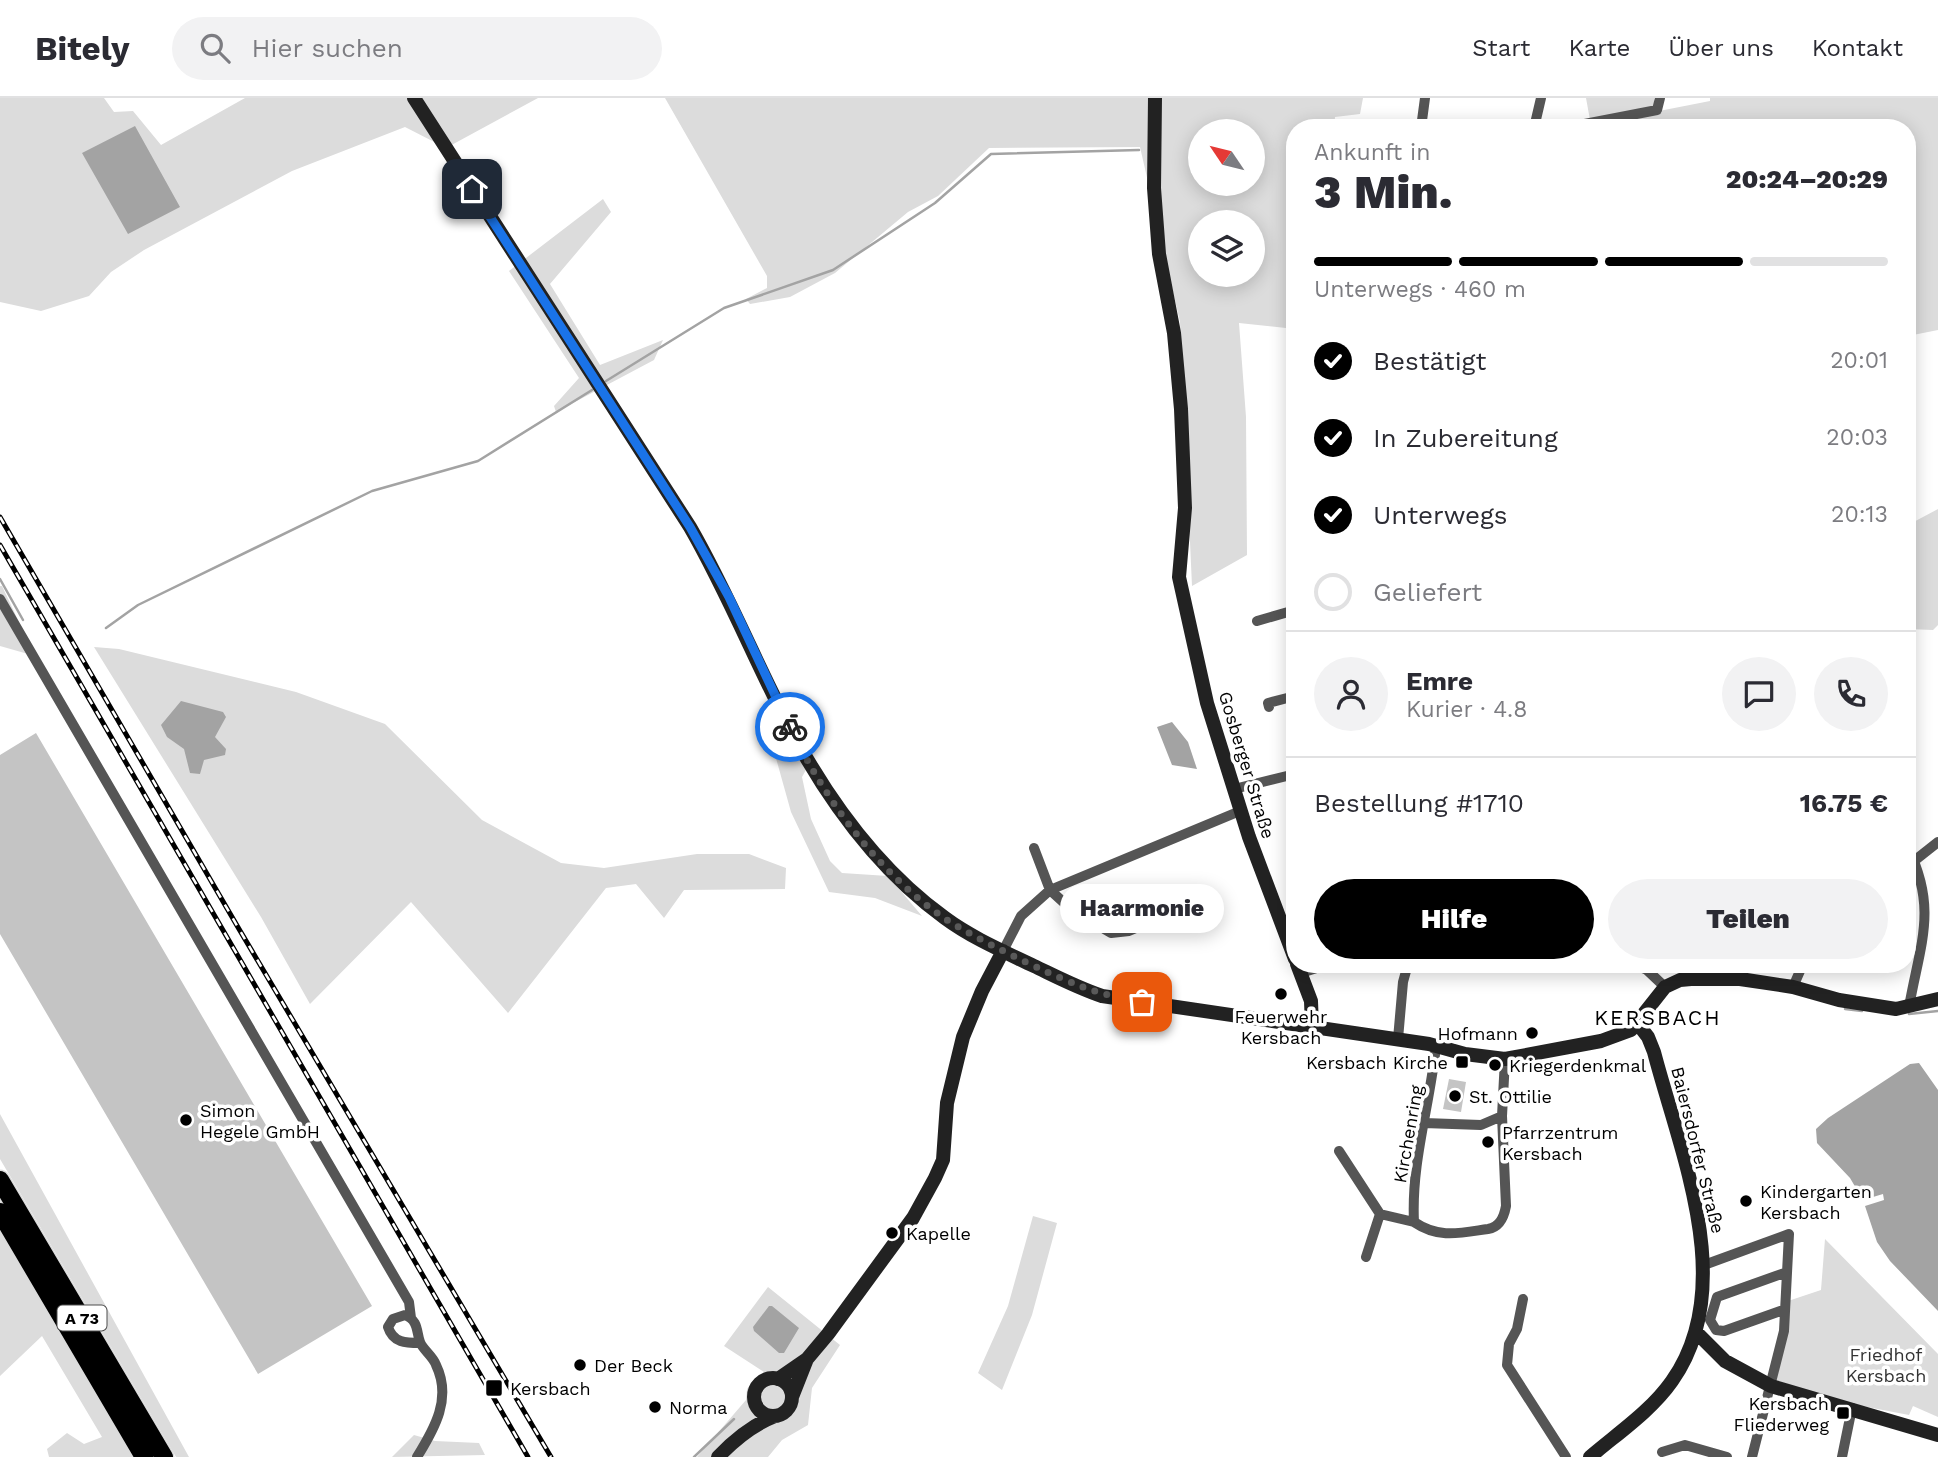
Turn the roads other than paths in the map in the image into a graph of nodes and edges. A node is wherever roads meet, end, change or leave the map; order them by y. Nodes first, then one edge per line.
1 (414, 98) edge
2 (1155, 98) edge
3 (1425, 98) edge
4 (1541, 98) edge
5 (1660, 98) edge
6 (1423, 119) edge
7 (1536, 119) edge
8 (1610, 119) edge
9 (0, 599) edge
10 (1286, 613) edge
11 (1257, 621) dead end
12 (1286, 698) edge
13 (1269, 707) dead end
14 (1286, 776) edge
15 (1234, 789) junction
16 (1240, 811) junction
17 (1938, 842) edge
18 (1034, 848) dead end
19 (1916, 859) edge
20 (1916, 867) edge
21 (1050, 890) junction
22 (1172, 914) dead end
23 (1286, 936) edge
24 (1008, 953) junction
25 (1301, 973) edge
26 (1406, 973) edge
27 (1653, 973) edge
28 (1709, 973) edge
29 (1726, 973) edge
30 (1799, 973) edge
31 (1665, 987) junction
32 (1793, 987) junction
33 (1938, 999) edge
34 (1909, 1007) junction
35 (1638, 1024) junction
36 (1312, 1027) junction
37 (1398, 1039) junction
38 (1436, 1046) junction
39 (1505, 1059) junction
40 (1502, 1116) junction
41 (1424, 1123) junction
42 (1339, 1152) dead end
43 (0, 1180) edge
44 (0, 1212) edge
45 (1380, 1214) junction
46 (1414, 1222) junction
47 (1366, 1257) dead end
48 (1704, 1265) junction
49 (1787, 1272) junction
50 (1523, 1299) dead end
51 (1783, 1310) junction
52 (411, 1318) junction
53 (1697, 1334) junction
54 (420, 1343) junction
55 (807, 1359) junction
56 (778, 1378) junction
57 (1771, 1386) junction
58 (792, 1397) junction
59 (755, 1402) junction
60 (1852, 1408) junction
61 (775, 1416) junction
62 (1938, 1435) edge
63 (737, 1438) junction
64 (1662, 1452) dead end
65 (144, 1457) edge
66 (164, 1457) edge
67 (417, 1457) edge
68 (718, 1457) edge
69 (1566, 1457) edge
70 (1590, 1457) edge
71 (1727, 1457) edge
72 (1752, 1457) edge
73 (1842, 1457) edge

1 - 24 street
2 - 15 street, Gosberger Straße
3 - 6 street
4 - 7 street
5 - 8 street
9 - 52 street
10 - 11 street
12 - 13 street
14 - 15 street
15 - 16 street, Gosberger Straße
16 - 21 street
16 - 23 street, Gosberger Straße
17 - 19 street
18 - 21 street
20 - 34 street
21 - 22 street
21 - 24 street
24 - 36 street
24 - 55 street
25 - 36 street, Gosberger Straße
26 - 37 street
27 - 31 street
28 - 31 street
29 - 32 street
30 - 32 street
31 - 35 street
32 - 34 street
33 - 34 street
35 - 39 street
35 - 48 street, Baiersdorfer Straße
36 - 37 street
37 - 38 street
38 - 39 street
38 - 41 street, Kirchenring
39 - 40 street
40 - 41 street
40 - 46 street
41 - 46 street, Kirchenring
42 - 45 street
43 - 66 highway, A 73
44 - 65 highway, A 73
45 - 46 street
45 - 47 street
48 - 49 street
48 - 53 street, Baiersdorfer Straße
49 - 51 street
49 - 51 street
50 - 69 street
51 - 57 street
52 - 54 street
52 - 54 street
53 - 57 street
53 - 70 street, Baiersdorfer Straße
54 - 67 street
55 - 56 street
55 - 58 street
56 - 58 street
56 - 59 street
57 - 60 street
57 - 72 street
58 - 61 street
59 - 61 street
59 - 63 street
60 - 62 street
60 - 73 street
61 - 63 street
63 - 68 street
64 - 71 street

